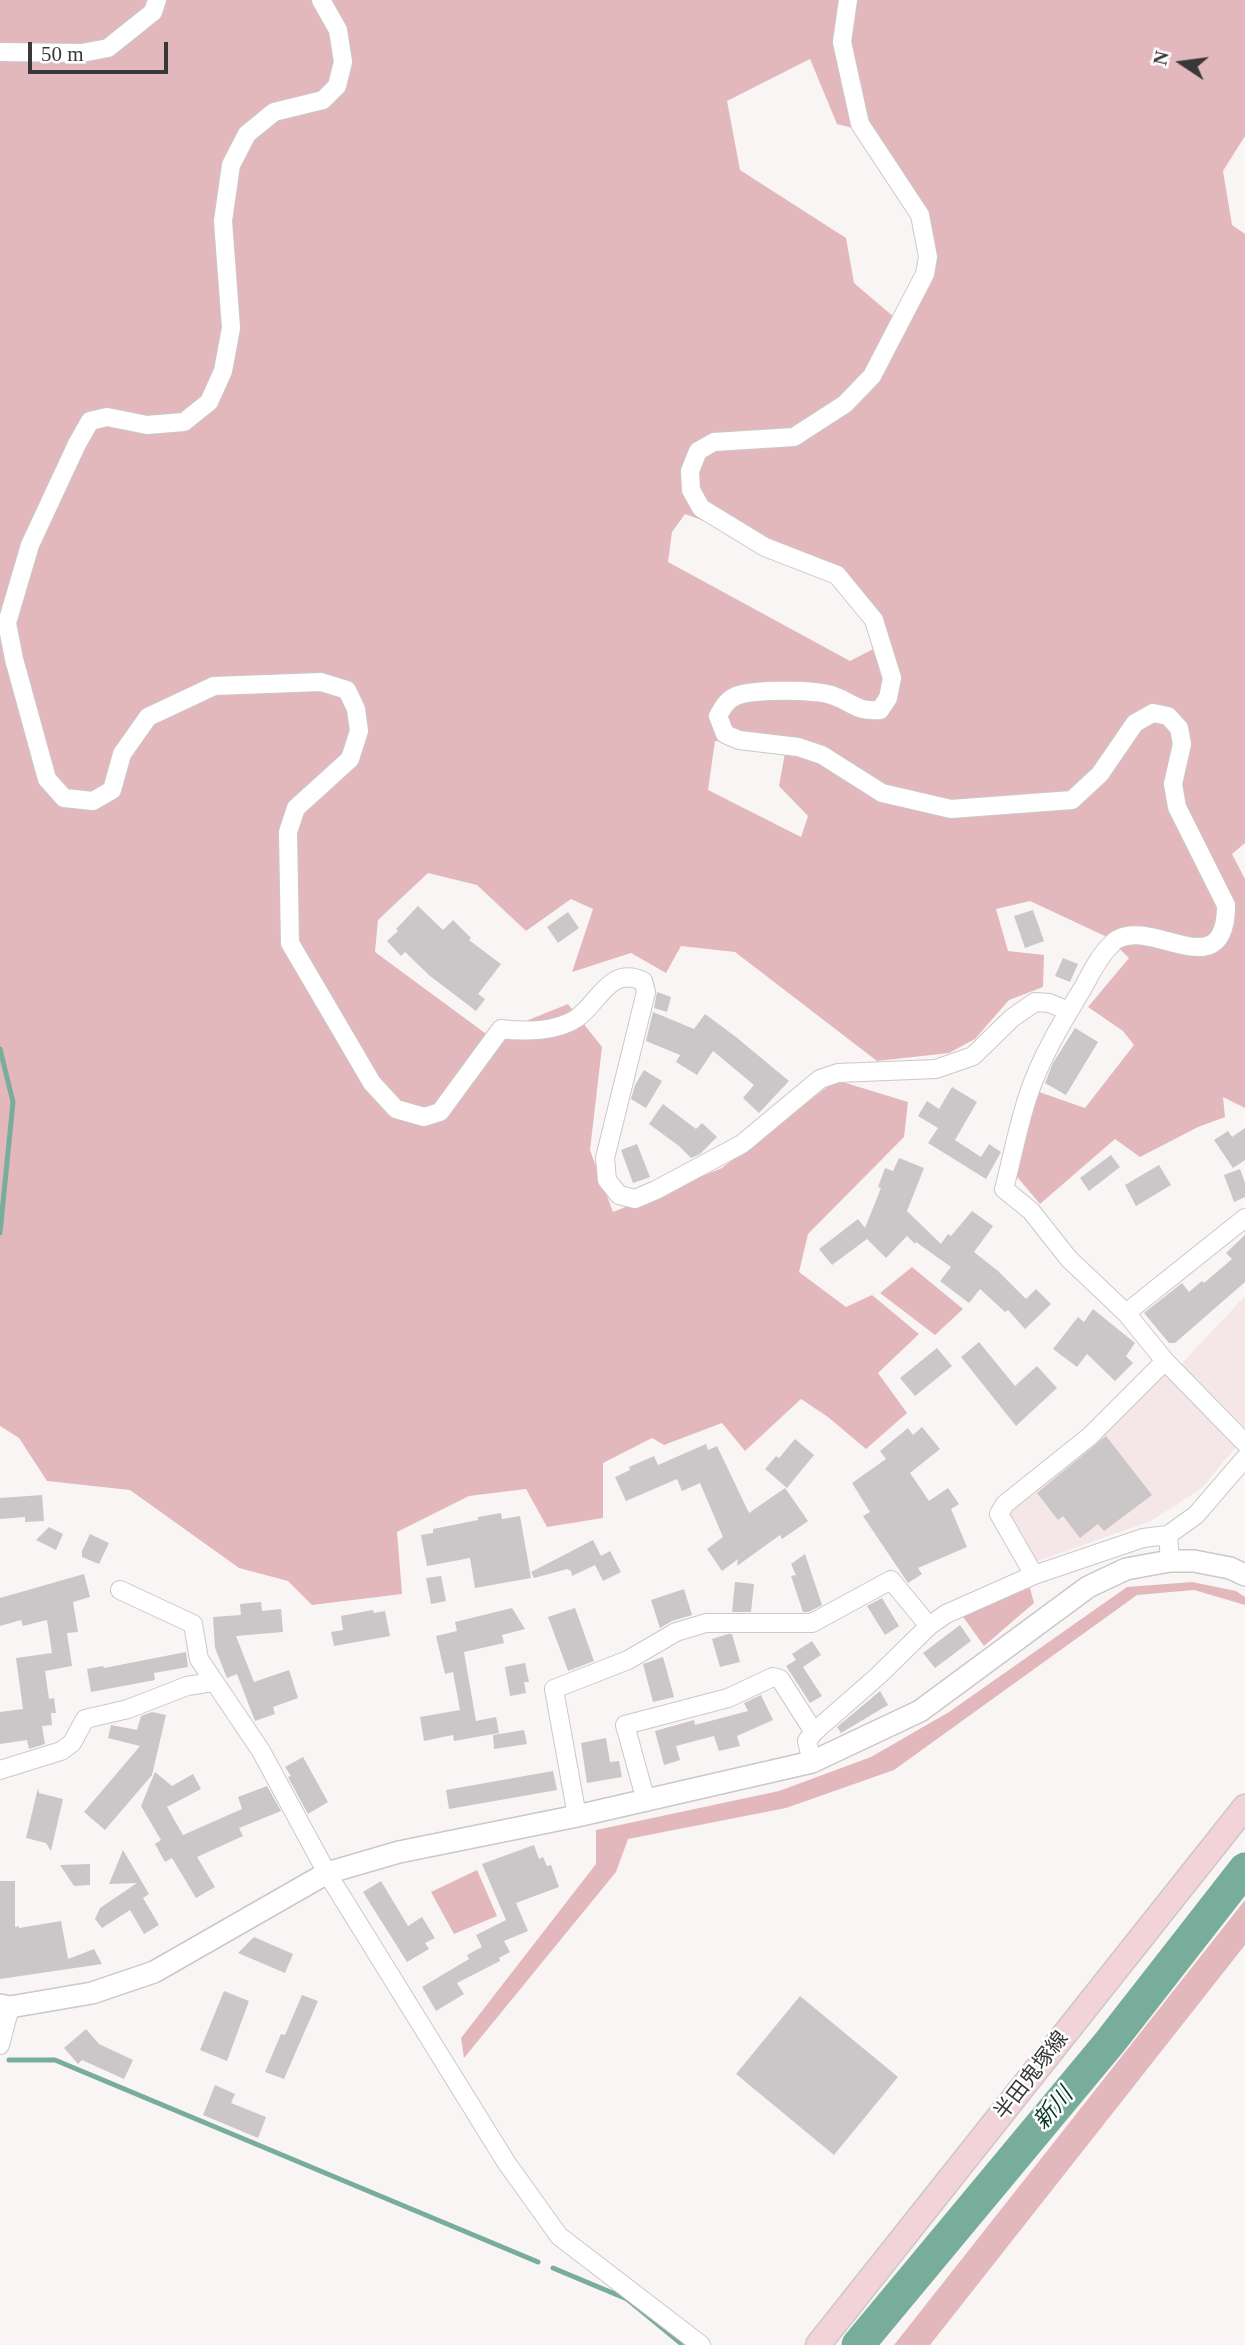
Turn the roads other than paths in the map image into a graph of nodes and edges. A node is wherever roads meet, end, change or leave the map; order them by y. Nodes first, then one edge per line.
1 (157, 0) edge
2 (321, 0) edge
3 (848, 0) edge
4 (0, 52) edge
5 (1069, 1011) junction
6 (1245, 1218) edge
7 (1126, 1313) junction
8 (1165, 1361) junction
9 (1245, 1443) edge
10 (1245, 1458) edge
11 (1168, 1535) junction
12 (1171, 1561) junction
13 (1034, 1575) junction
14 (1245, 1575) edge
15 (120, 1590) dead end
16 (929, 1626) junction
17 (213, 1682) junction
18 (814, 1732) junction
19 (811, 1762) junction
20 (0, 1770) edge
21 (646, 1801) junction
22 (1245, 1807) edge
23 (577, 1816) junction
24 (327, 1873) junction
25 (5, 2006) edge
26 (0, 2045) edge
27 (701, 2345) edge
28 (818, 2345) edge

1 - 4 street
2 - 5 street
3 - 5 street
5 - 7 street
6 - 7 street
7 - 8 street
8 - 9 street
8 - 13 street
10 - 11 street
11 - 12 street
11 - 13 street
12 - 14 street
12 - 19 street
13 - 16 street
15 - 17 street
16 - 18 street
16 - 23 street
17 - 20 street
17 - 24 street
18 - 19 street
18 - 21 street
19 - 21 street
21 - 23 street
22 - 28 main road, 半田鬼塚線
23 - 24 street
24 - 25 street
24 - 27 street
25 - 26 street

